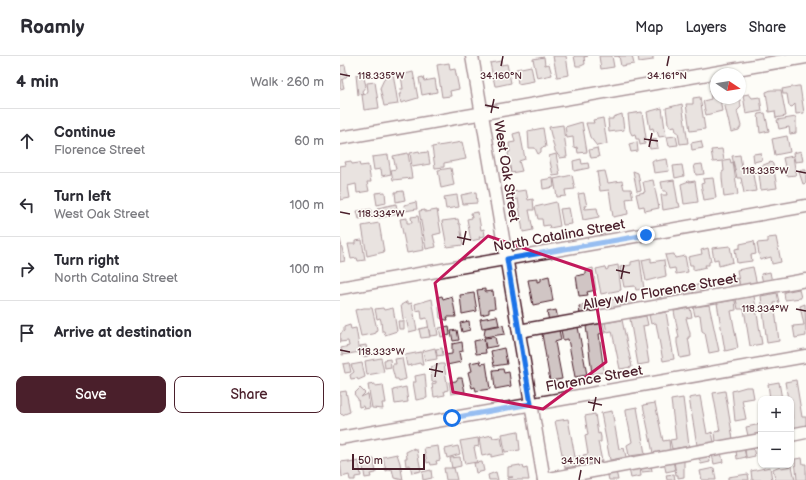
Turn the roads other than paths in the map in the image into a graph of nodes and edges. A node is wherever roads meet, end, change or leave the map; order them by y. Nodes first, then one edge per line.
1 (472, 56) edge
2 (806, 57) edge
3 (482, 113) junction
4 (340, 138) edge
5 (806, 206) edge
6 (507, 259) junction
7 (806, 280) edge
8 (340, 288) edge
9 (519, 331) junction
10 (806, 356) edge
11 (531, 404) junction
12 (806, 432) edge
13 (794, 434) edge
14 (340, 438) edge
15 (758, 441) edge
16 (544, 480) edge

1 - 3 street, West Oak Street
2 - 3 street
3 - 4 street
3 - 6 street, West Oak Street
5 - 6 street, North Catalina Street
6 - 8 street, North Catalina Street
6 - 9 street, West Oak Street
7 - 9 street, Alley w/o Florence Street
9 - 11 street, West Oak Street
10 - 11 street, Florence Street
11 - 14 street, Florence Street
11 - 16 street, West Oak Street
12 - 13 street
15 - 16 street

